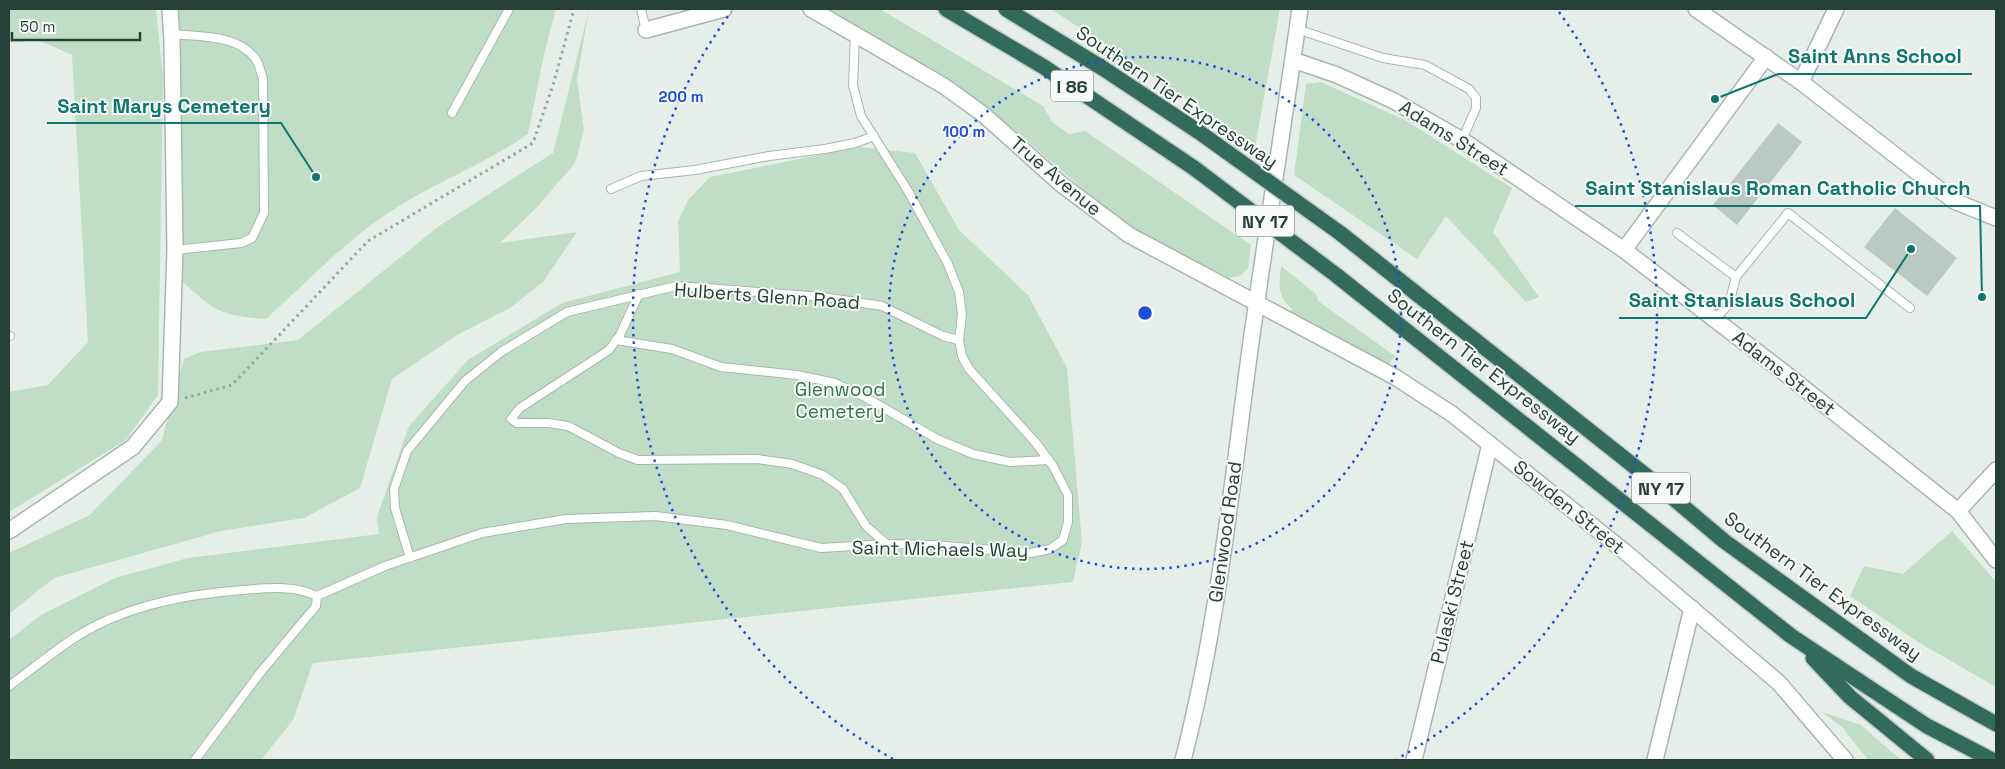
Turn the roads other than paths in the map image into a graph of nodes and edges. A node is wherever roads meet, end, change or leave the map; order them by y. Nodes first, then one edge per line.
1 (170, 9) edge
2 (509, 9) edge
3 (641, 9) edge
4 (724, 9) edge
5 (811, 9) edge
6 (946, 9) edge
7 (1006, 9) edge
8 (1300, 9) edge
9 (1696, 9) edge
10 (1836, 9) edge
11 (1297, 29) junction
12 (646, 30) joint
13 (855, 33) junction
14 (172, 34) junction
15 (1766, 57) junction
16 (1293, 60) junction
17 (1801, 82) junction
18 (452, 113) dead end
19 (1199, 132) joint
20 (874, 136) junction
21 (1462, 140) junction
22 (1194, 168) joint
23 (610, 189) dead end
24 (1995, 214) edge
25 (1677, 233) dead end
26 (176, 250) junction
27 (1624, 250) junction
28 (1736, 277) junction
29 (640, 294) junction
30 (1256, 302) junction
31 (1910, 308) dead end
32 (1715, 319) junction
33 (616, 340) junction
34 (959, 340) junction
35 (1490, 444) junction
36 (1049, 460) junction
37 (1996, 470) edge
38 (1958, 511) junction
39 (9, 531) edge
40 (886, 544) junction
41 (410, 558) junction
42 (1996, 560) edge
43 (317, 596) junction
44 (1692, 608) junction
45 (1791, 636) junction
46 (9, 686) edge
47 (1996, 724) edge
48 (195, 760) edge
49 (1183, 760) edge
50 (1414, 760) edge
51 (1655, 760) edge
52 (1845, 760) edge
53 (1927, 760) edge
54 (1992, 760) edge

1 - 14 street
2 - 18 lane
3 - 12 lane
4 - 12 street
5 - 13 street, True Avenue
6 - 22 highway, Southern Tier Expressway / I 86
7 - 19 highway, Southern Tier Expressway / I 86
8 - 11 street, Glenwood Road
9 - 15 street
10 - 17 street
11 - 16 street, Glenwood Road
11 - 21 lane
13 - 20 lane, Saint Michaels Way
13 - 30 street, True Avenue
14 - 26 street
14 - 26 lane
15 - 17 street
15 - 27 street
16 - 21 street, Adams Street
16 - 30 street, Glenwood Road
17 - 24 street
19 - 47 highway, Southern Tier Expressway / NY 17, bridge
20 - 23 lane
20 - 34 lane, Saint Michaels Way
21 - 27 street, Adams Street
22 - 45 highway, Southern Tier Expressway / NY 17, bridge
25 - 28 lane
26 - 39 street
27 - 32 street, Adams Street
28 - 31 lane
28 - 32 lane
29 - 33 lane
29 - 34 lane, Hulberts Glenn Road
29 - 41 lane, Hulberts Glenn Road
30 - 35 street, Sowden Street
30 - 49 street, Glenwood Road
32 - 38 street, Adams Street
33 - 36 lane
33 - 40 lane
34 - 36 lane, Saint Michaels Way
35 - 44 street, Sowden Street
35 - 50 street, Pulaski Street
36 - 40 lane, Saint Michaels Way
37 - 38 street
38 - 42 street, Adams Street
40 - 41 lane, Saint Michaels Way
41 - 43 lane, Saint Michaels Way
43 - 46 lane
43 - 48 lane
44 - 51 street
44 - 52 street, Sowden Street
45 - 53 highway
45 - 54 highway, Southern Tier Expressway / NY 17

